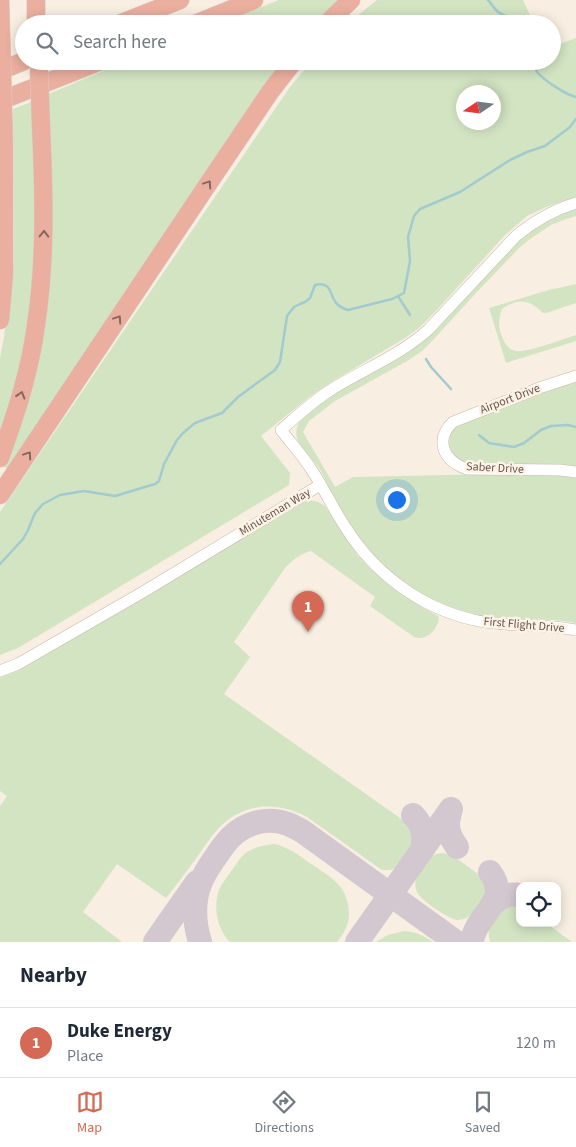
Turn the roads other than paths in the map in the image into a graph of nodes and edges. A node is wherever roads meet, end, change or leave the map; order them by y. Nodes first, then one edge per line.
1 (0, 0) edge
2 (36, 0) edge
3 (146, 0) edge
4 (180, 0) edge
5 (254, 0) edge
6 (351, 0) edge
7 (36, 15) edge
8 (127, 15) edge
9 (142, 15) edge
10 (217, 15) edge
11 (335, 15) edge
12 (1, 35) edge
13 (15, 65) edge
14 (38, 70) edge
15 (78, 70) edge
16 (287, 70) edge
17 (0, 71) edge
18 (0, 101) edge
19 (576, 204) edge
20 (0, 320) edge
21 (576, 376) edge
22 (446, 428) joint
23 (0, 458) edge
24 (576, 472) edge
25 (320, 485) junction
26 (0, 495) edge
27 (576, 630) edge
28 (0, 671) edge

1 - 12 highway
2 - 7 highway
3 - 8 highway
4 - 9 highway
5 - 10 highway
6 - 11 highway
12 - 20 highway, bridge
13 - 17 highway
23 -> 14 highway, bridge
15 - 18 highway
26 -> 16 highway
19 - 25 street, Minuteman Way
21 - 22 street, Airport Drive
22 - 24 street, Saber Drive
25 - 27 street, First Flight Drive
25 - 28 street, Minuteman Way

